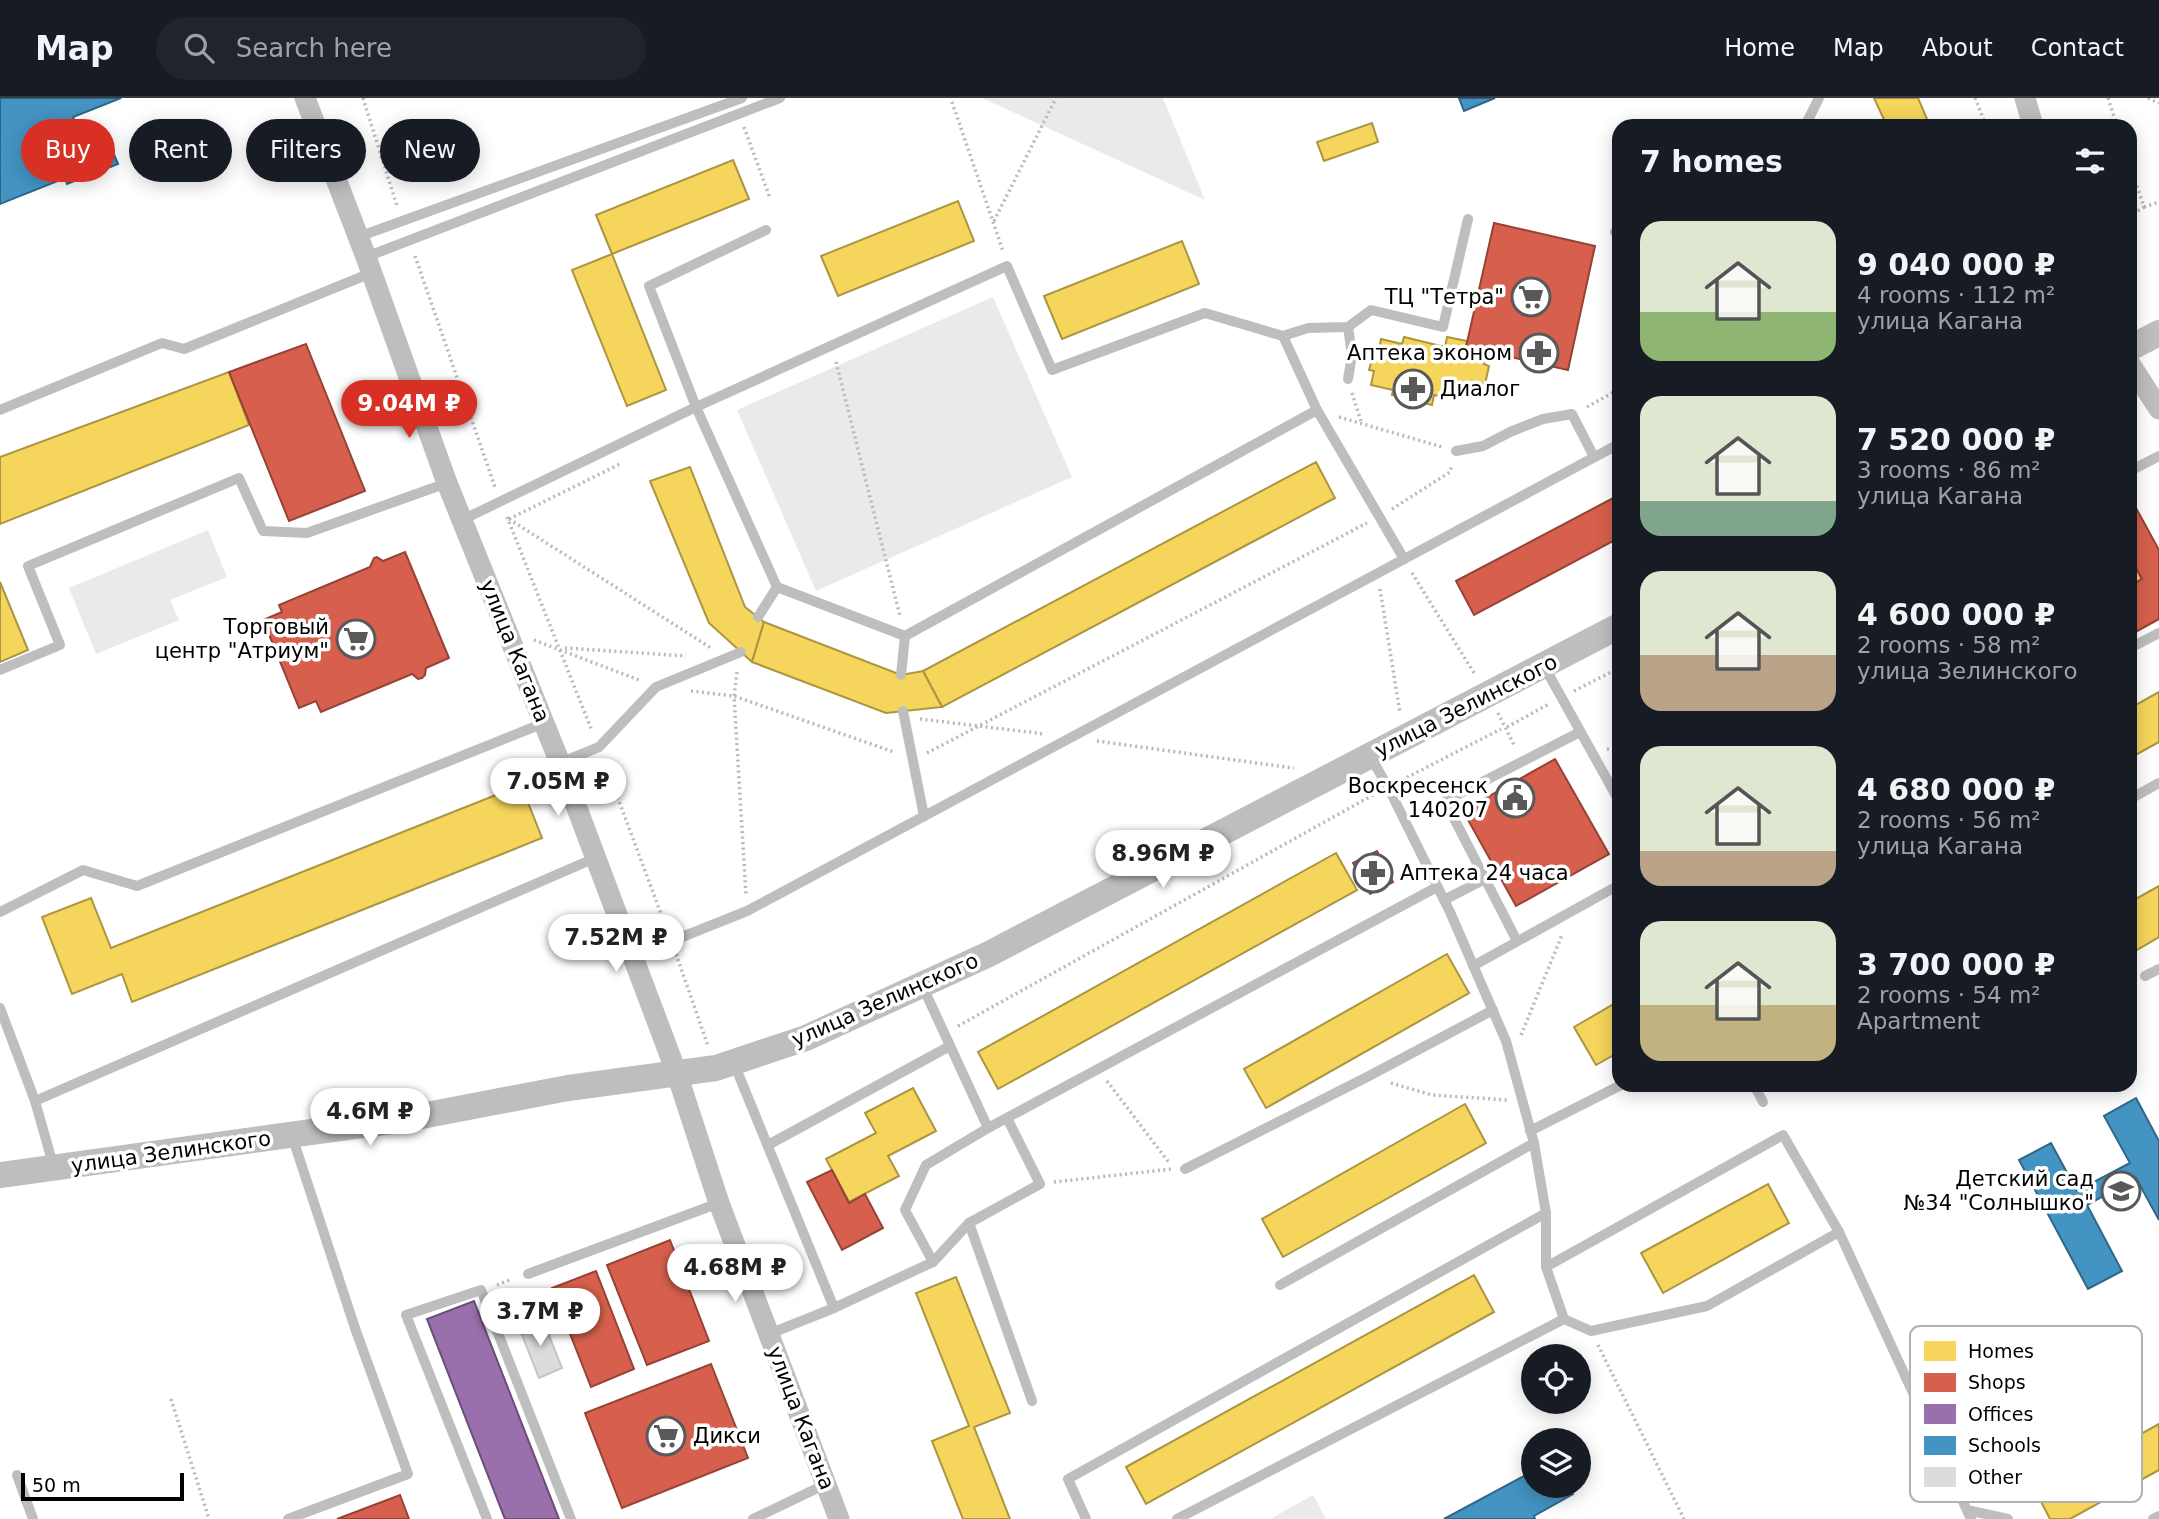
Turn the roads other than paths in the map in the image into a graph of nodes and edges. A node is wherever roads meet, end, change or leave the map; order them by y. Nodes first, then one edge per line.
1 (305, 98) edge
2 (742, 98) edge
3 (780, 98) edge
4 (1819, 98) edge
5 (2025, 98) edge
6 (1808, 119) edge
7 (2031, 119) edge
8 (1468, 219) dead end
9 (766, 230) dead end
10 (365, 256) junction
11 (1348, 327) junction
12 (2159, 333) edge
13 (1283, 336) junction
14 (2137, 344) edge
15 (2137, 375) edge
16 (1348, 379) road end
17 (696, 407) junction
18 (2159, 409) edge
19 (0, 410) edge
20 (1317, 410) junction
21 (1612, 448) edge
22 (1456, 451) road end
23 (2159, 456) edge
24 (1594, 457) junction
25 (2137, 467) edge
26 (447, 483) junction
27 (462, 520) junction
28 (1404, 559) junction
29 (777, 587) junction
30 (758, 617) dead end
31 (1612, 630) edge
32 (2159, 633) edge
33 (905, 636) junction
34 (2137, 644) edge
35 (741, 652) road end
36 (1544, 666) junction
37 (0, 670) edge
38 (901, 675) dead end
39 (904, 714) road end
40 (544, 723) junction
41 (1580, 732) junction
42 (1370, 756) junction
43 (560, 763) junction
44 (2159, 783) edge
45 (1612, 789) edge
46 (2137, 795) edge
47 (924, 816) junction
48 (595, 858) junction
49 (1485, 879) junction
50 (1437, 887) junction
51 (1612, 889) edge
52 (1444, 900) junction
53 (0, 912) edge
54 (1517, 942) junction
55 (632, 957) junction
56 (1473, 966) junction
57 (2159, 969) edge
58 (2146, 976) dead end
59 (922, 985) junction
60 (0, 1008) edge
61 (1493, 1010) junction
62 (950, 1046) junction
63 (724, 1064) junction
64 (677, 1074) junction
65 (1612, 1090) edge
66 (1758, 1092) edge
67 (35, 1101) junction
68 (1763, 1102) dead end
69 (1007, 1118) junction
70 (988, 1128) junction
71 (1530, 1131) junction
72 (292, 1136) junction
73 (1534, 1143) junction
74 (768, 1145) junction
75 (55, 1168) junction
76 (1185, 1169) dead end
77 (0, 1175) edge
78 (719, 1203) junction
79 (1546, 1213) junction
80 (969, 1223) junction
81 (1839, 1232) junction
82 (933, 1262) junction
83 (1546, 1267) junction
84 (528, 1274) road end
85 (1280, 1285) dead end
86 (834, 1308) junction
87 (1564, 1319) junction
88 (769, 1334) junction
89 (1910, 1386) edge
90 (1032, 1401) dead end
91 (18, 1475) dead end
92 (826, 1484) junction
93 (1969, 1514) edge
94 (2159, 1516) edge
95 (33, 1519) edge
96 (288, 1519) edge
97 (487, 1519) edge
98 (571, 1519) edge
99 (753, 1519) edge
100 (839, 1519) edge
101 (1086, 1519) edge
102 (1177, 1519) edge
103 (2008, 1519) edge
104 (2153, 1519) edge

1 - 10 street, улица Кагана
2 - 10 lane
3 - 10 lane
4 - 6 lane
5 - 7 street
8 - 11 lane
9 - 17 lane
10 - 19 lane
10 - 26 street, улица Кагана
11 - 13 lane
11 - 16 lane
12 - 14 street
13 - 17 lane
13 - 20 lane
15 - 18 street
17 - 27 lane
17 - 29 lane
20 - 28 lane
20 - 33 lane
21 - 24 lane
22 - 24 lane
23 - 25 lane
24 - 28 lane
26 - 27 street, улица Кагана
26 - 37 lane
27 - 40 street, улица Кагана
28 - 47 lane
29 - 30 lane
29 - 33 lane
31 - 36 street, улица Зелинского
32 - 34 lane
33 - 38 lane
35 - 43 lane
36 - 41 lane
36 - 42 street, улица Зелинского
39 - 47 lane
40 - 43 street, улица Кагана
40 - 53 lane
41 - 45 lane
41 - 49 lane
42 - 50 lane
42 - 59 street, улица Зелинского
43 - 48 street, улица Кагана
44 - 46 lane
47 - 55 lane
48 - 55 street, улица Кагана
48 - 67 lane
49 - 52 lane
49 - 54 lane
50 - 52 lane
50 - 69 lane
51 - 54 lane
52 - 56 lane
54 - 56 lane
55 - 64 street, улица Кагана
56 - 61 lane
57 - 58 lane
59 - 62 lane
59 - 63 street, улица Зелинского
60 - 67 lane
61 - 71 lane
61 - 76 lane
62 - 70 lane
62 - 74 lane
63 - 64 street, улица Зелинского
63 - 74 lane
64 - 72 street, улица Зелинского
64 - 78 street, улица Кагана
65 - 71 lane
66 - 68 lane
67 - 75 lane
69 - 70 lane
69 - 80 lane
70 - 82 lane
71 - 73 lane
72 - 75 street, улица Зелинского
72 - 96 lane
73 - 79 lane
73 - 85 lane
74 - 86 lane
75 - 77 street, улица Зелинского
78 - 84 lane
78 - 88 street, улица Кагана
79 - 83 lane
79 - 101 lane
80 - 82 lane
80 - 90 lane
81 - 83 lane
81 - 87 lane
81 - 89 lane
82 - 86 lane
83 - 87 lane
86 - 88 lane
87 - 102 lane
88 - 92 street, улица Кагана
91 - 95 lane
92 - 99 lane
92 - 100 street, улица Кагана
93 - 103 lane
94 - 104 lane
97 - 98 lane

